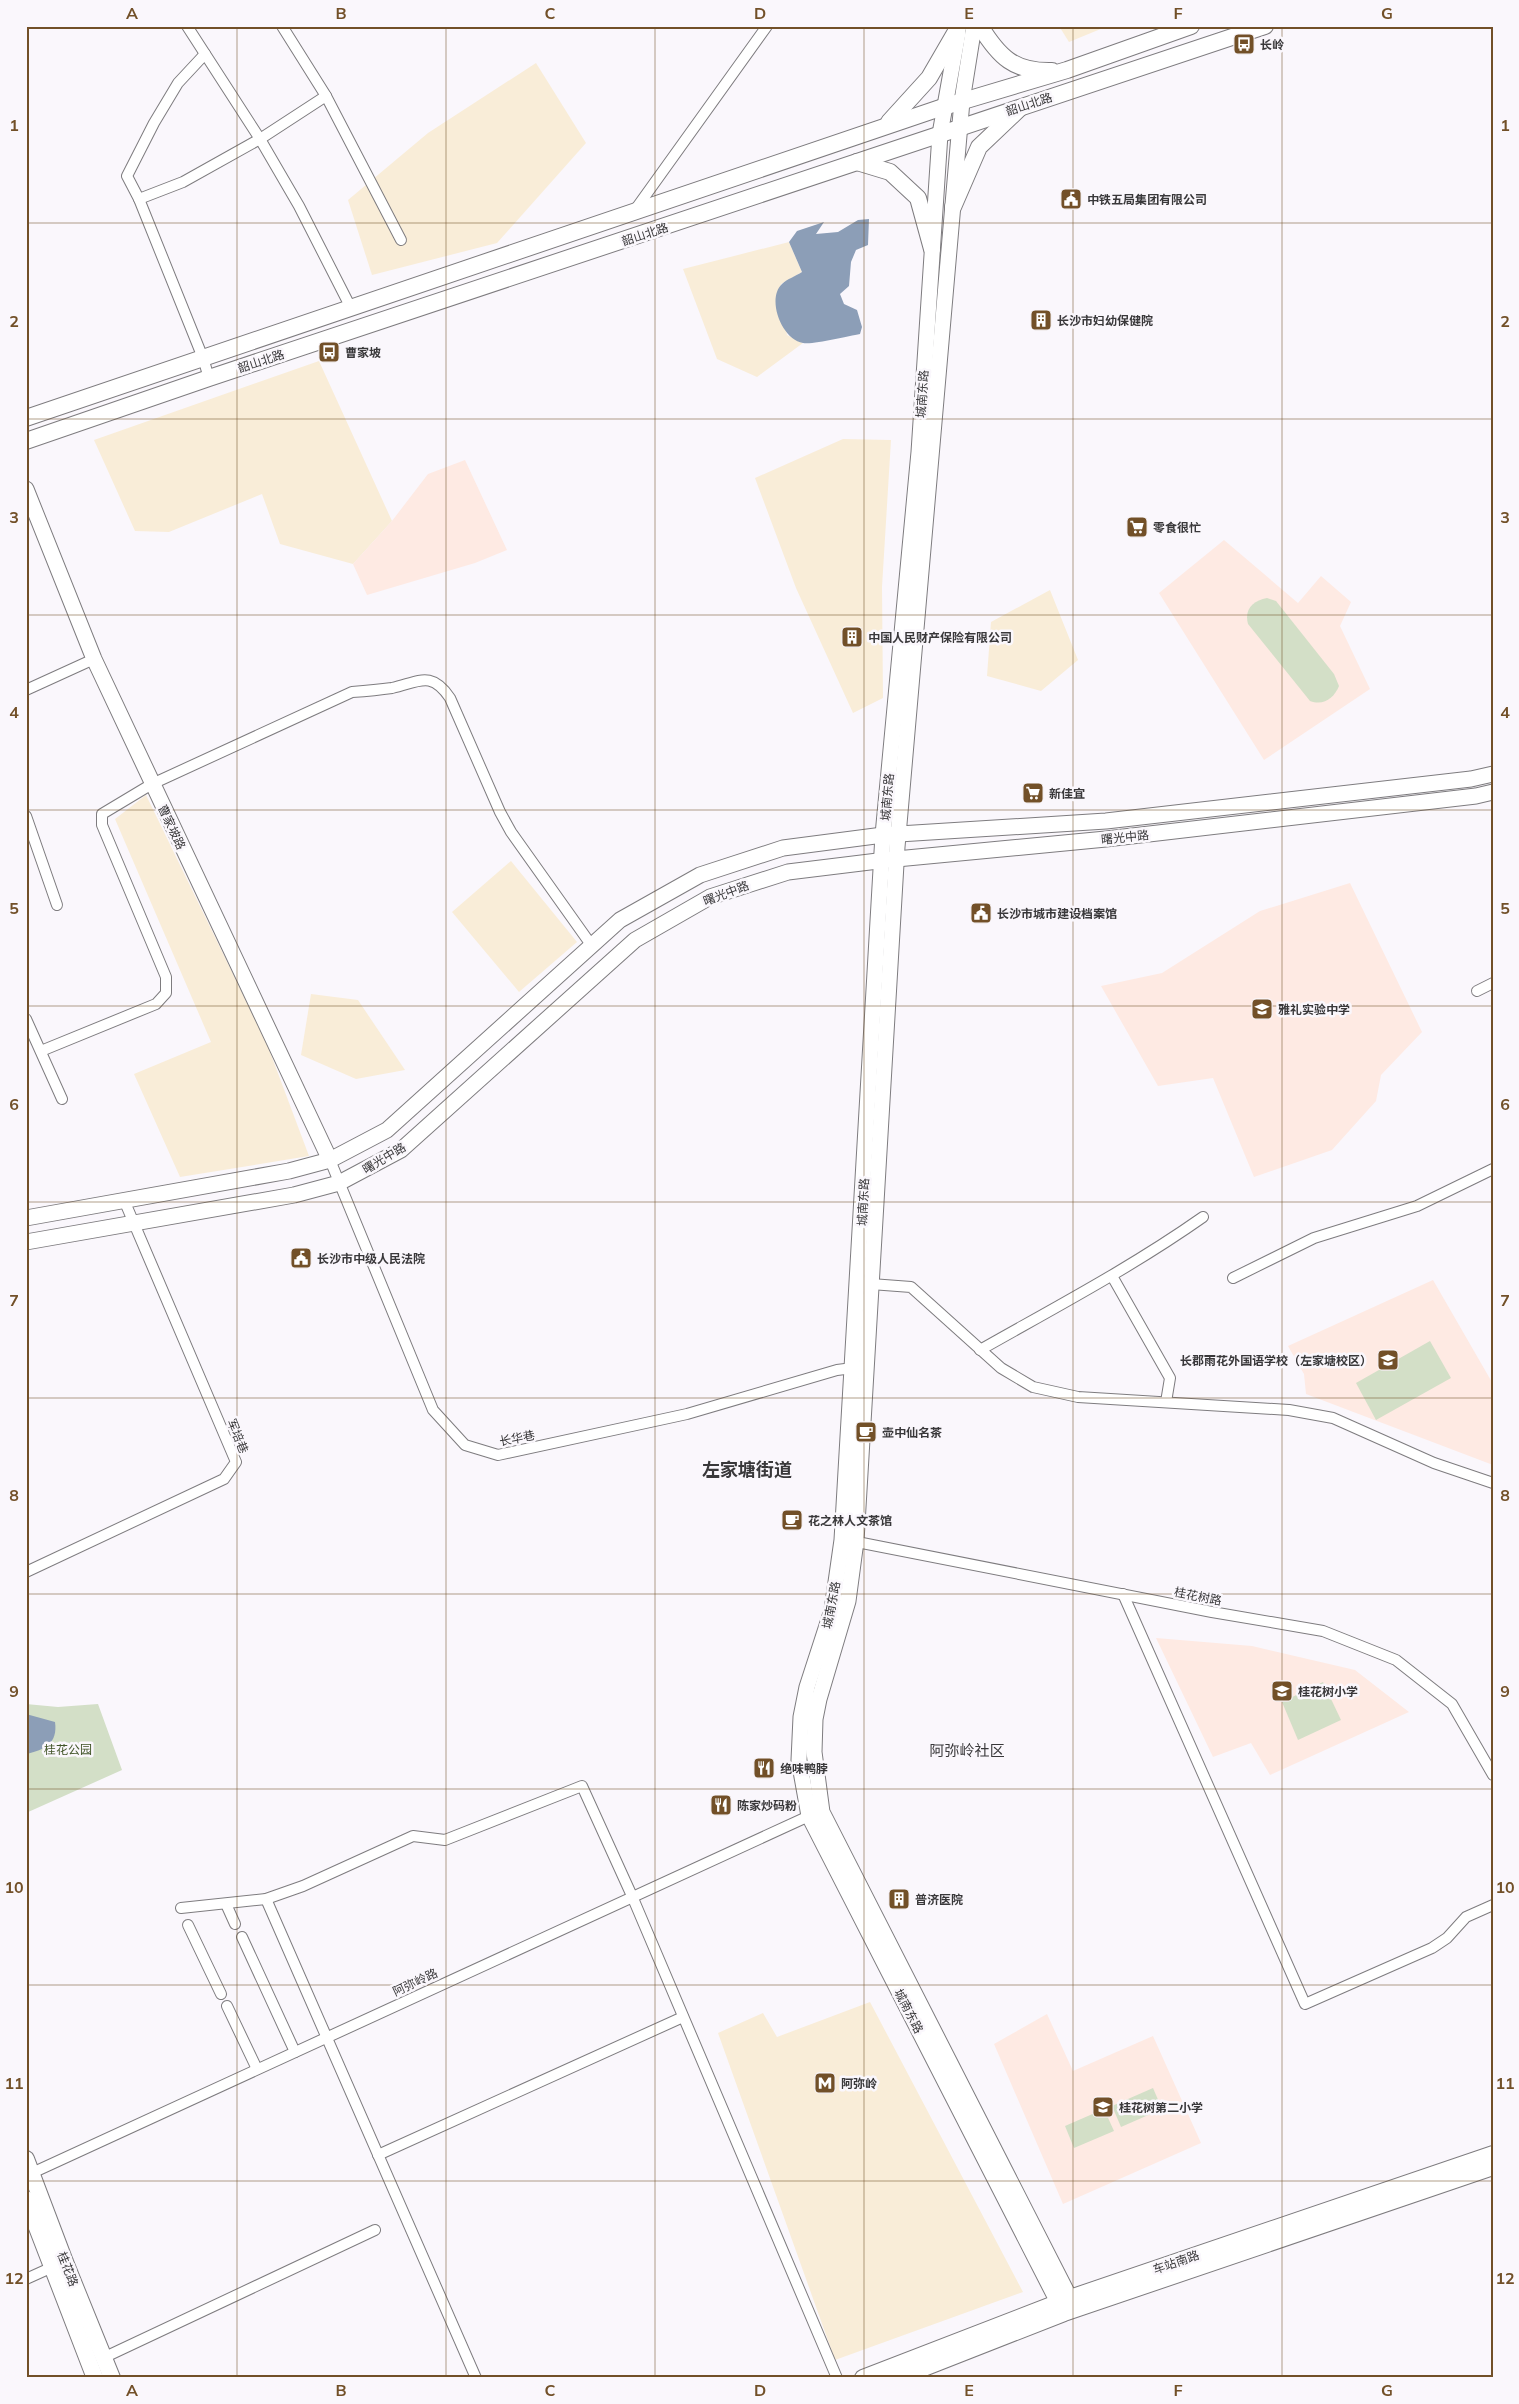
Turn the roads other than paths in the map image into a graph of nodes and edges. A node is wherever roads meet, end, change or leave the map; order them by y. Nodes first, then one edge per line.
1 (187, 26) edge
2 (282, 26) edge
3 (767, 26) edge
4 (980, 26) edge
5 (1191, 26) edge
6 (1265, 26) edge
7 (964, 27) edge
8 (205, 54) junction
9 (1067, 70) junction
10 (326, 96) junction
11 (962, 101) junction
12 (1022, 106) junction
13 (943, 107) junction
14 (960, 127) junction
15 (882, 128) junction
16 (940, 134) junction
17 (260, 139) junction
18 (858, 162) junction
19 (139, 199) junction
20 (953, 207) junction
21 (634, 212) junction
22 (401, 240) dead end
23 (932, 249) junction
24 (351, 308) junction
25 (203, 358) junction
26 (209, 378) junction
27 (26, 418) edge
28 (26, 441) edge
29 (26, 489) edge
30 (94, 659) junction
31 (26, 690) edge
32 (1493, 774) edge
33 (152, 784) junction
34 (1493, 792) edge
35 (26, 816) edge
36 (891, 835) junction
37 (890, 860) junction
38 (56, 905) dead end
39 (592, 946) junction
40 (1493, 983) edge
41 (1477, 991) dead end
42 (26, 1019) edge
43 (41, 1051) junction
44 (62, 1099) dead end
45 (330, 1160) junction
46 (1493, 1169) edge
47 (339, 1183) junction
48 (124, 1200) junction
49 (1203, 1217) dead end
50 (26, 1218) edge
51 (134, 1223) junction
52 (26, 1242) edge
53 (1112, 1276) junction
54 (1233, 1278) dead end
55 (871, 1284) junction
56 (980, 1350) junction
57 (853, 1368) junction
58 (1166, 1402) junction
59 (1493, 1482) edge
60 (849, 1540) junction
61 (26, 1572) edge
62 (1123, 1594) junction
63 (1493, 1775) edge
64 (809, 1816) junction
65 (632, 1896) junction
66 (266, 1899) junction
67 (226, 1904) junction
68 (1493, 1905) edge
69 (181, 1908) dead end
70 (188, 1924) dead end
71 (235, 1924) dead end
72 (242, 1937) dead end
73 (222, 1994) dead end
74 (227, 2006) dead end
75 (683, 2017) junction
76 (326, 2037) junction
77 (295, 2052) junction
78 (257, 2069) junction
79 (378, 2154) junction
80 (1493, 2154) edge
81 (29, 2166) edge
82 (1493, 2168) edge
83 (26, 2199) edge
84 (375, 2230) dead end
85 (58, 2265) junction
86 (26, 2279) edge
87 (1067, 2306) junction
88 (95, 2369) edge
89 (112, 2378) edge
90 (117, 2378) edge
91 (476, 2378) edge
92 (837, 2378) edge
93 (863, 2378) edge
94 (898, 2378) edge

1 - 8 street
2 - 10 street
3 - 21 street
4 - 9 main road
5 - 9 main road, 韶山北路
6 - 12 main road, 韶山北路
7 - 11 main road, 城南东路
7 - 13 main road, 城南东路
7 - 15 main road
8 - 17 street
8 - 19 street
9 - 11 main road, 韶山北路
10 - 17 street
10 - 22 street
11 - 13 main road, 韶山北路
11 - 14 main road, 城南东路
12 - 14 main road, 韶山北路
12 - 20 main road
13 - 15 main road, 韶山北路
13 - 16 main road, 城南东路
14 - 16 main road, 韶山北路
14 - 20 main road, 城南东路
15 - 21 main road, 韶山北路
16 - 18 main road, 韶山北路
16 - 23 main road, 城南东路
17 - 19 street
17 - 24 street
18 - 23 main road
18 - 26 main road, 韶山北路
19 - 25 street
20 - 36 main road, 城南东路
21 - 24 main road, 韶山北路
23 - 36 main road, 城南东路
24 - 25 main road, 韶山北路
25 - 26 street
25 - 27 main road, 韶山北路
26 - 28 main road, 韶山北路
29 - 30 main road, 曹家坡路
30 - 31 street
30 - 33 main road, 曹家坡路
32 - 36 main road, 曙光中路
33 - 39 street
33 - 43 street
33 - 45 main road, 曹家坡路
34 - 37 main road, 曙光中路
35 - 38 street
36 - 37 main road, 城南东路
36 - 39 main road, 曙光中路
37 - 47 main road, 曙光中路
37 - 55 main road, 城南东路
37 - 57 main road, 城南东路
39 - 45 main road, 曙光中路
40 - 41 street
42 - 43 street
43 - 44 street
45 - 47 street, 长华巷
45 - 48 main road, 曙光中路
46 - 54 street
47 - 51 main road, 曙光中路
47 - 57 street, 长华巷
48 - 50 main road, 曙光中路
48 - 51 street, 军培巷
49 - 53 street
51 - 52 main road, 曙光中路
51 - 61 street, 军培巷
53 - 56 street
53 - 58 street
55 - 56 street
55 - 60 main road, 城南东路
56 - 58 street
57 - 60 main road, 城南东路
58 - 59 street
60 - 62 street, 桂花树路
60 - 64 main road, 城南东路
60 - 87 main road, 城南东路
62 - 63 street, 桂花树路
62 - 68 street
64 - 65 street, 阿弥岭路
64 - 87 main road, 城南东路
65 - 66 street
65 - 75 street
65 - 76 street, 阿弥岭路
66 - 67 street
66 - 76 street
67 - 69 street
67 - 71 street
70 - 73 street
72 - 77 street
74 - 78 street
75 - 79 street
75 - 92 street
76 - 77 street, 阿弥岭路
76 - 79 street
77 - 78 street, 阿弥岭路
78 - 81 street, 阿弥岭路
79 - 91 street
80 - 87 main road, 车站南路
81 - 85 main road, 桂花路
82 - 87 main road, 车站南路
83 - 85 main road, 桂花路
84 - 88 street
85 - 86 street
85 - 88 main road, 桂花路
87 - 93 main road, 车站南路
87 - 94 main road, 车站南路
88 - 89 main road, 桂花路
88 - 90 main road

